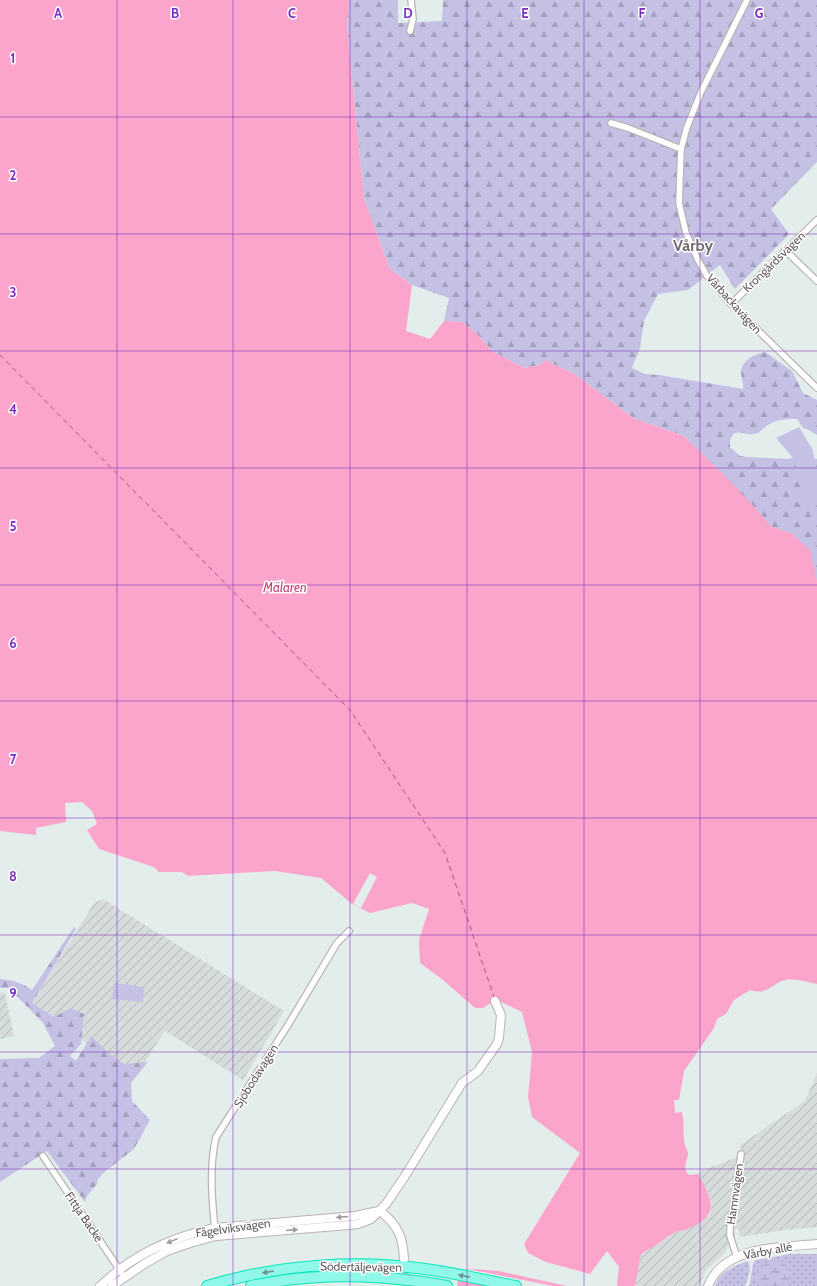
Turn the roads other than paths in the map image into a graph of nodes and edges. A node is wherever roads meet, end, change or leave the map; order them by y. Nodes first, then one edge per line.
1 (411, 0) edge
2 (747, 0) edge
3 (410, 31) dead end
4 (611, 123) dead end
5 (681, 149) junction
6 (817, 220) edge
7 (785, 250) junction
8 (817, 281) edge
9 (731, 304) junction
10 (817, 388) edge
11 (350, 931) dead end
12 (495, 1001) dead end
13 (740, 1154) dead end
14 (43, 1156) dead end
15 (380, 1211) junction
16 (215, 1232) junction
17 (817, 1244) edge
18 (737, 1257) junction
19 (404, 1259) tunnel mouth
20 (120, 1270) junction
21 (125, 1277) junction
22 (100, 1286) edge
23 (112, 1286) edge
24 (208, 1286) edge
25 (251, 1286) edge
26 (447, 1286) edge
27 (516, 1286) edge
28 (708, 1286) edge

1 - 3 street
2 - 5 street, Vårbackavägen
4 - 5 street
5 - 9 street, Vårbackavägen
6 - 7 street, Krongårdsvägen
7 - 8 street
7 - 9 street, Krongårdsvägen
9 - 10 street, Vårbackavägen
11 - 16 street, Sjöbodavägen
12 - 15 main road, Fågelviksvägen
13 - 18 street, Hamnvägen
14 - 20 street, Fittja Backe
15 - 16 main road, Fågelviksvägen
15 - 19 main road
16 -> 20 main road, Fågelviksvägen
16 - 21 main road, Fågelviksvägen
17 - 18 main road, Vårby allé
18 - 28 main road, Vårby allé
20 - 21 street, Fittja Backe
20 - 22 main road, Fågelviksvägen
21 - 23 main road, Fågelviksvägen
27 -> 24 highway, Södertäljevägen
25 - 26 highway, Södertäljevägen

